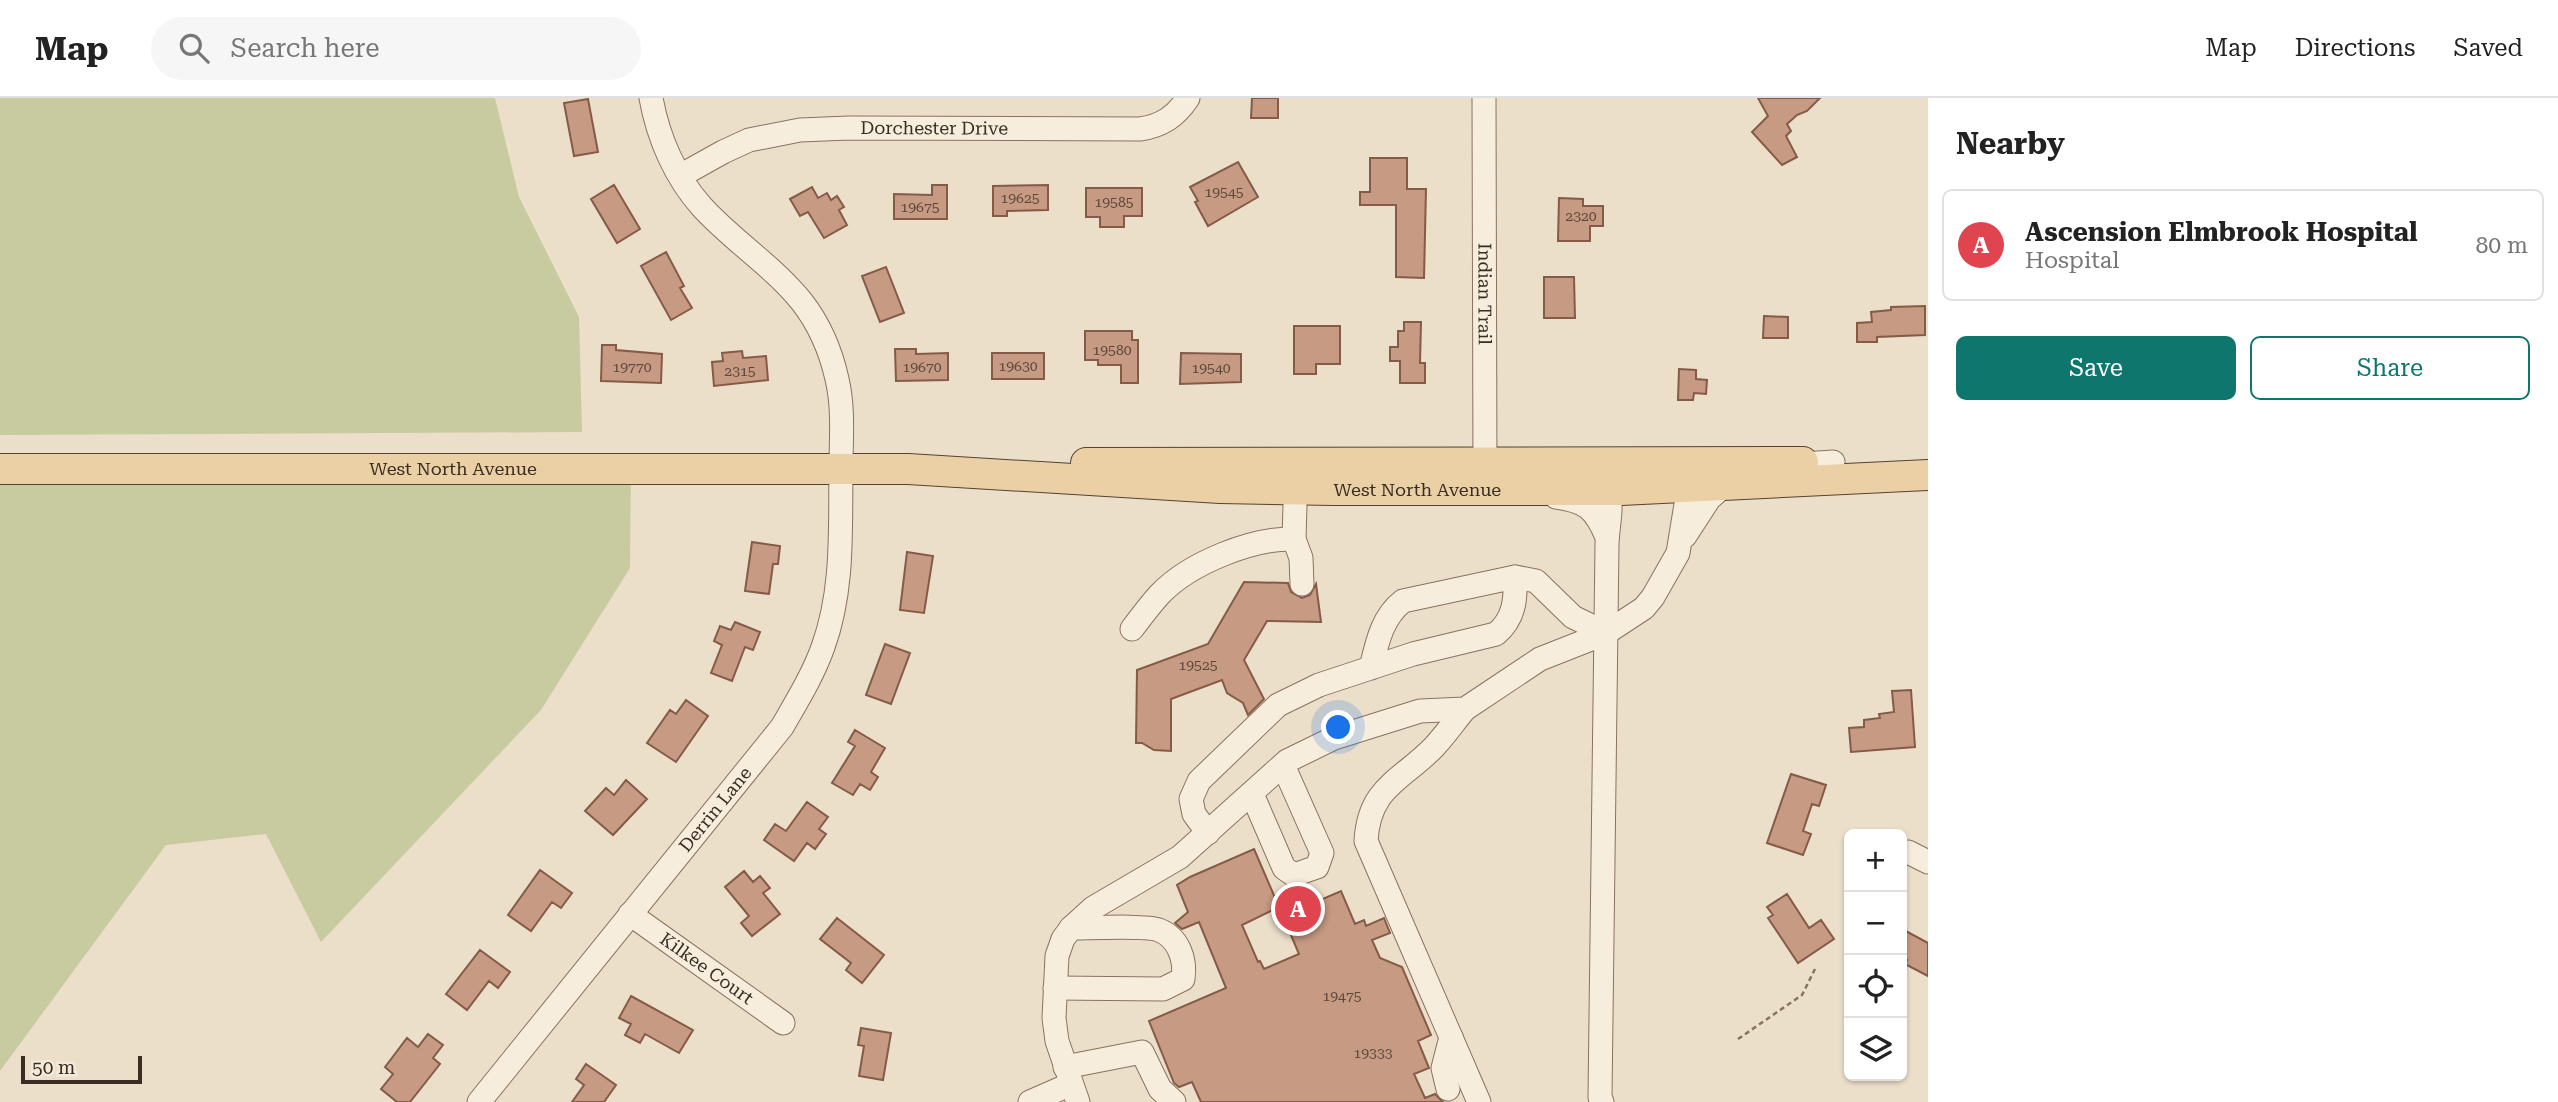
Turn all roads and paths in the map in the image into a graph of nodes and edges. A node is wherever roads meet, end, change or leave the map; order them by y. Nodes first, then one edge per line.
1 (651, 98) edge
2 (1188, 98) edge
3 (1484, 98) edge
4 (680, 176) junction
5 (1583, 462) junction
6 (1833, 462) junction
7 (1928, 464) edge
8 (841, 468) junction
9 (0, 469) edge
10 (1928, 475) edge
11 (1296, 476) junction
12 (1491, 481) junction
13 (1726, 484) junction
14 (1689, 486) junction
15 (1610, 490) junction
16 (1607, 537) junction
17 (1294, 539) junction
18 (1681, 542) junction
19 (1515, 577) junction
20 (1302, 584) dead end
21 (1132, 629) dead end
22 (1606, 632) junction
23 (1371, 668) junction
24 (1465, 709) junction
25 (1283, 765) junction
26 (1251, 794) junction
27 (1208, 833) junction
28 (630, 914) junction
29 (1071, 928) junction
30 (1815, 969) dead end
31 (1055, 988) junction
32 (783, 1023) dead end
33 (1451, 1037) junction
34 (1738, 1039) dead end
35 (1071, 1084) edge
36 (1448, 1089) dead end
37 (480, 1102) edge
38 (1030, 1102) edge
39 (1174, 1102) edge
40 (1479, 1102) edge
41 (1602, 1102) edge

1 - 4 street, Derrin Lane
2 - 4 street, Dorchester Drive
3 - 12 street, Indian Trail
4 - 8 street, Derrin Lane
5 - 6 main road, West North Avenue
5 - 12 main road, West North Avenue
5 - 15 street
6 - 7 main road, West North Avenue
6 - 14 street
8 - 9 main road, West North Avenue
8 - 11 main road, West North Avenue
8 - 28 street, Derrin Lane
10 - 13 main road, West North Avenue
11 - 12 main road, West North Avenue
11 - 17 street
12 - 15 main road, West North Avenue
12 - 16 street
13 - 14 main road, West North Avenue
13 - 18 street
14 - 15 main road, West North Avenue
14 - 18 street
15 - 16 street
16 - 22 street
17 - 20 street
17 - 21 street
18 - 22 street
19 - 22 street
19 - 23 street
19 - 23 street
22 - 24 street
22 - 41 street
23 - 27 street
24 - 25 street
24 - 33 street
25 - 26 street
25 - 26 street
26 - 27 street
27 - 29 street
28 - 32 street, Kilkee Court
28 - 37 street, Derrin Lane
29 - 31 street
29 - 31 street
30 - 34 path
31 - 35 street
33 - 36 street
33 - 40 street
35 - 38 street
35 - 39 street

